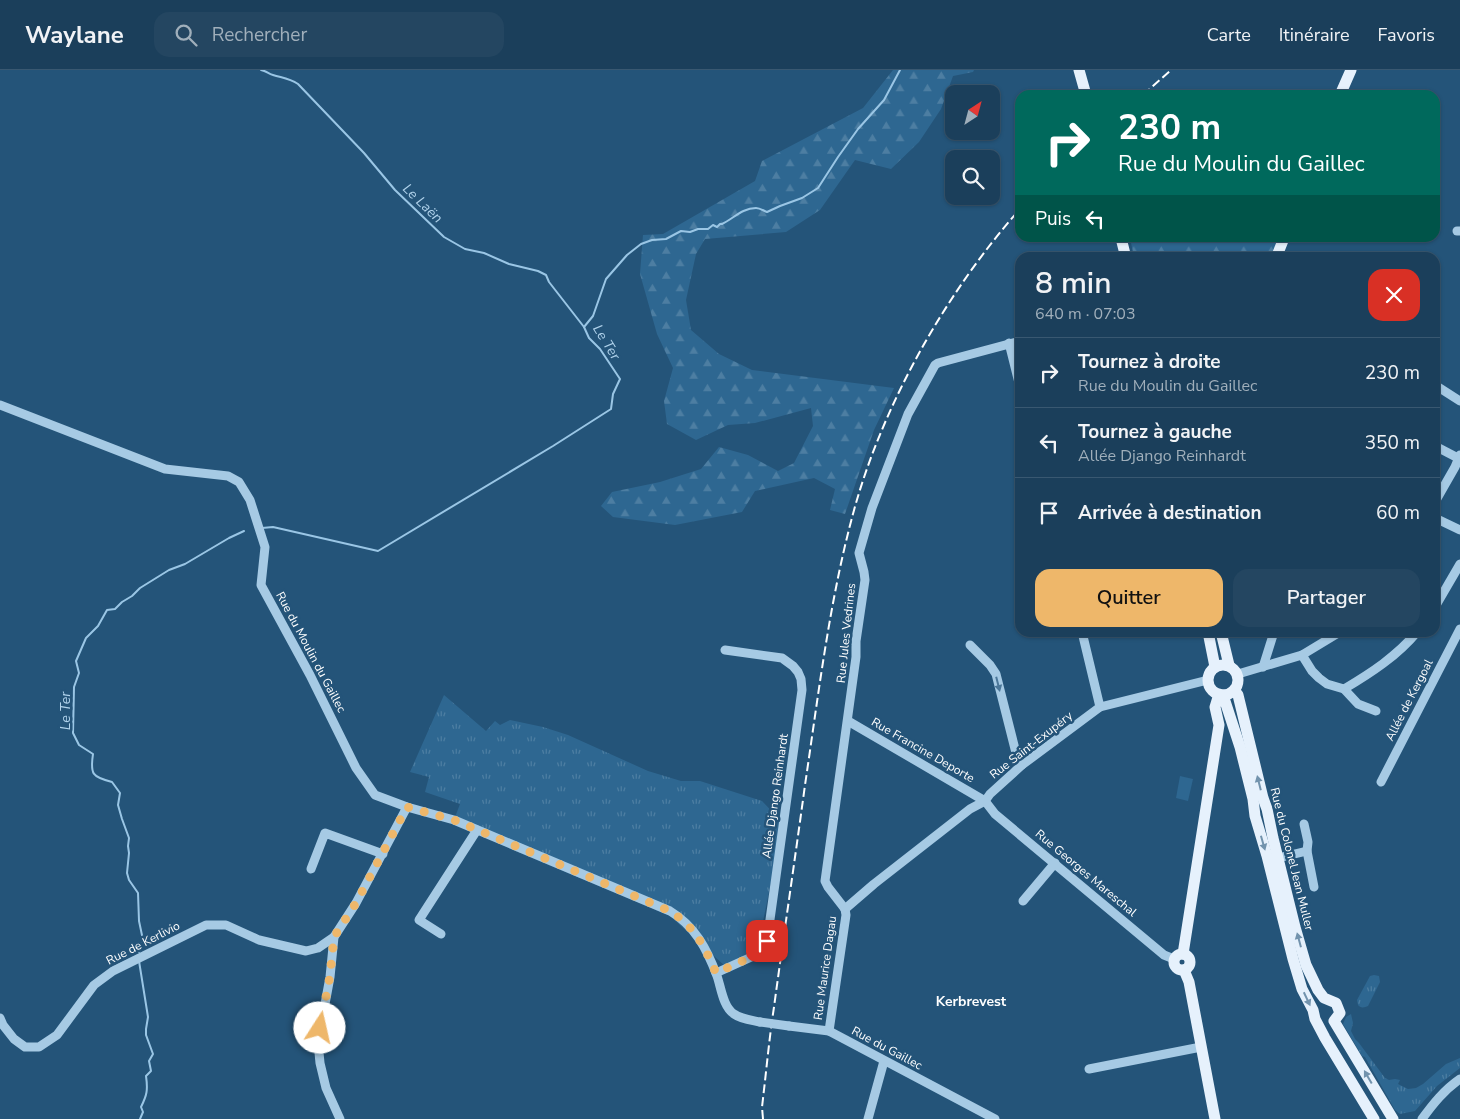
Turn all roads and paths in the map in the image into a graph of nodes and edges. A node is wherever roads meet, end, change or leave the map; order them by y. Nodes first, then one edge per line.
1 (1079, 70) edge
2 (1351, 70) edge
3 (1085, 90) edge
4 (1342, 90) edge
5 (1015, 342) edge
6 (1009, 344) junction
7 (1015, 367) edge
8 (1440, 388) edge
9 (1460, 401) edge
10 (0, 405) edge
11 (1440, 448) edge
12 (1459, 456) edge
13 (1457, 470) edge
14 (1440, 495) edge
15 (1440, 520) edge
16 (1460, 530) edge
17 (1460, 564) edge
18 (1440, 598) edge
19 (1460, 629) edge
20 (1083, 637) edge
21 (1209, 637) edge
22 (1222, 637) edge
23 (1272, 637) edge
24 (1332, 637) edge
25 (1412, 637) edge
26 (970, 645) dead end
27 (725, 650) dead end
28 (1302, 655) junction
29 (1229, 665) junction
30 (1215, 667) junction
31 (1263, 667) junction
32 (1238, 674) junction
33 (1208, 680) junction
34 (1344, 689) junction
35 (1225, 693) junction
36 (1100, 707) junction
37 (1376, 711) dead end
38 (848, 721) junction
39 (1022, 765) junction
40 (1381, 782) dead end
41 (985, 800) junction
42 (407, 807) junction
43 (1304, 824) dead end
44 (477, 830) junction
45 (1307, 851) junction
46 (383, 854) junction
47 (1278, 858) junction
48 (1055, 863) junction
49 (311, 869) dead end
50 (1314, 886) dead end
51 (1023, 901) dead end
52 (845, 909) junction
53 (441, 934) dead end
54 (334, 937) junction
55 (1179, 956) junction
56 (716, 973) junction
57 (0, 1018) edge
58 (1334, 1021) junction
59 (760, 1022) joint
60 (1317, 1022) junction
61 (829, 1031) junction
62 (1201, 1047) junction
63 (884, 1061) junction
64 (1089, 1070) dead end
65 (1460, 1080) edge
66 (340, 1119) edge
67 (868, 1119) edge
68 (995, 1119) edge
69 (1215, 1119) edge
70 (1374, 1119) edge
71 (1393, 1119) edge
72 (1422, 1119) edge

1 - 3 main road
2 - 4 main road
5 - 6 street
6 - 7 street
6 - 38 street, Rue Jules Vedrines
8 - 9 street
10 - 42 street, Rue du Moulin du Gaillec
11 - 12 street
12 - 13 street
13 - 14 street
15 - 16 street
17 - 18 street
19 - 40 street, Allée de Kergoal
20 - 36 street
21 - 30 main road
22 - 29 main road
23 - 31 street
24 - 28 street
25 - 34 street
26 -> 39 street
27 - 56 street, Allée Django Reinhardt
28 - 31 street
28 - 34 street
29 - 30 main road
29 - 32 main road
30 - 33 main road
31 - 32 street
32 - 35 main road
33 - 35 main road
33 - 36 street, Rue Saint-Exupéry
34 - 37 street
47 -> 35 main road, Rue du Colonel Jean Muller
35 - 55 main road
35 -> 60 main road, Rue du Colonel Jean Muller
36 - 39 street, Rue Saint-Exupéry
38 - 41 street, Rue Francine Deporte
38 - 52 street, Rue Jules Vedrines
39 - 41 street, Rue Saint-Exupéry
41 - 48 street, Rue Georges Mareschal
41 - 52 street, Rue Saint-Exupéry
42 - 44 street, Rue du Moulin du Gaillec
42 - 46 street
43 - 45 street
44 - 53 street
44 - 56 street, Rue du Moulin du Gaillec
45 - 47 street
45 - 50 street
46 - 49 street
46 - 54 street
58 -> 47 main road, Rue du Colonel Jean Muller
48 - 51 street
48 - 55 street, Rue Georges Mareschal
52 - 61 street, Rue Maurice Dagau
54 - 57 street, Rue de Kerlivio
54 - 66 street
55 - 62 main road
56 - 59 street, Rue du Moulin du Gaillec
58 - 60 main road
71 -> 58 main road, Rue du Colonel Jean Muller
59 - 61 street, Rue du Gaillec, bridge
60 - 70 main road, Rue du Colonel Jean Muller
61 - 63 street, Rue du Gaillec
62 - 64 street
62 - 69 main road
63 - 67 street
63 - 68 street, Rue du Gaillec
65 - 72 street

